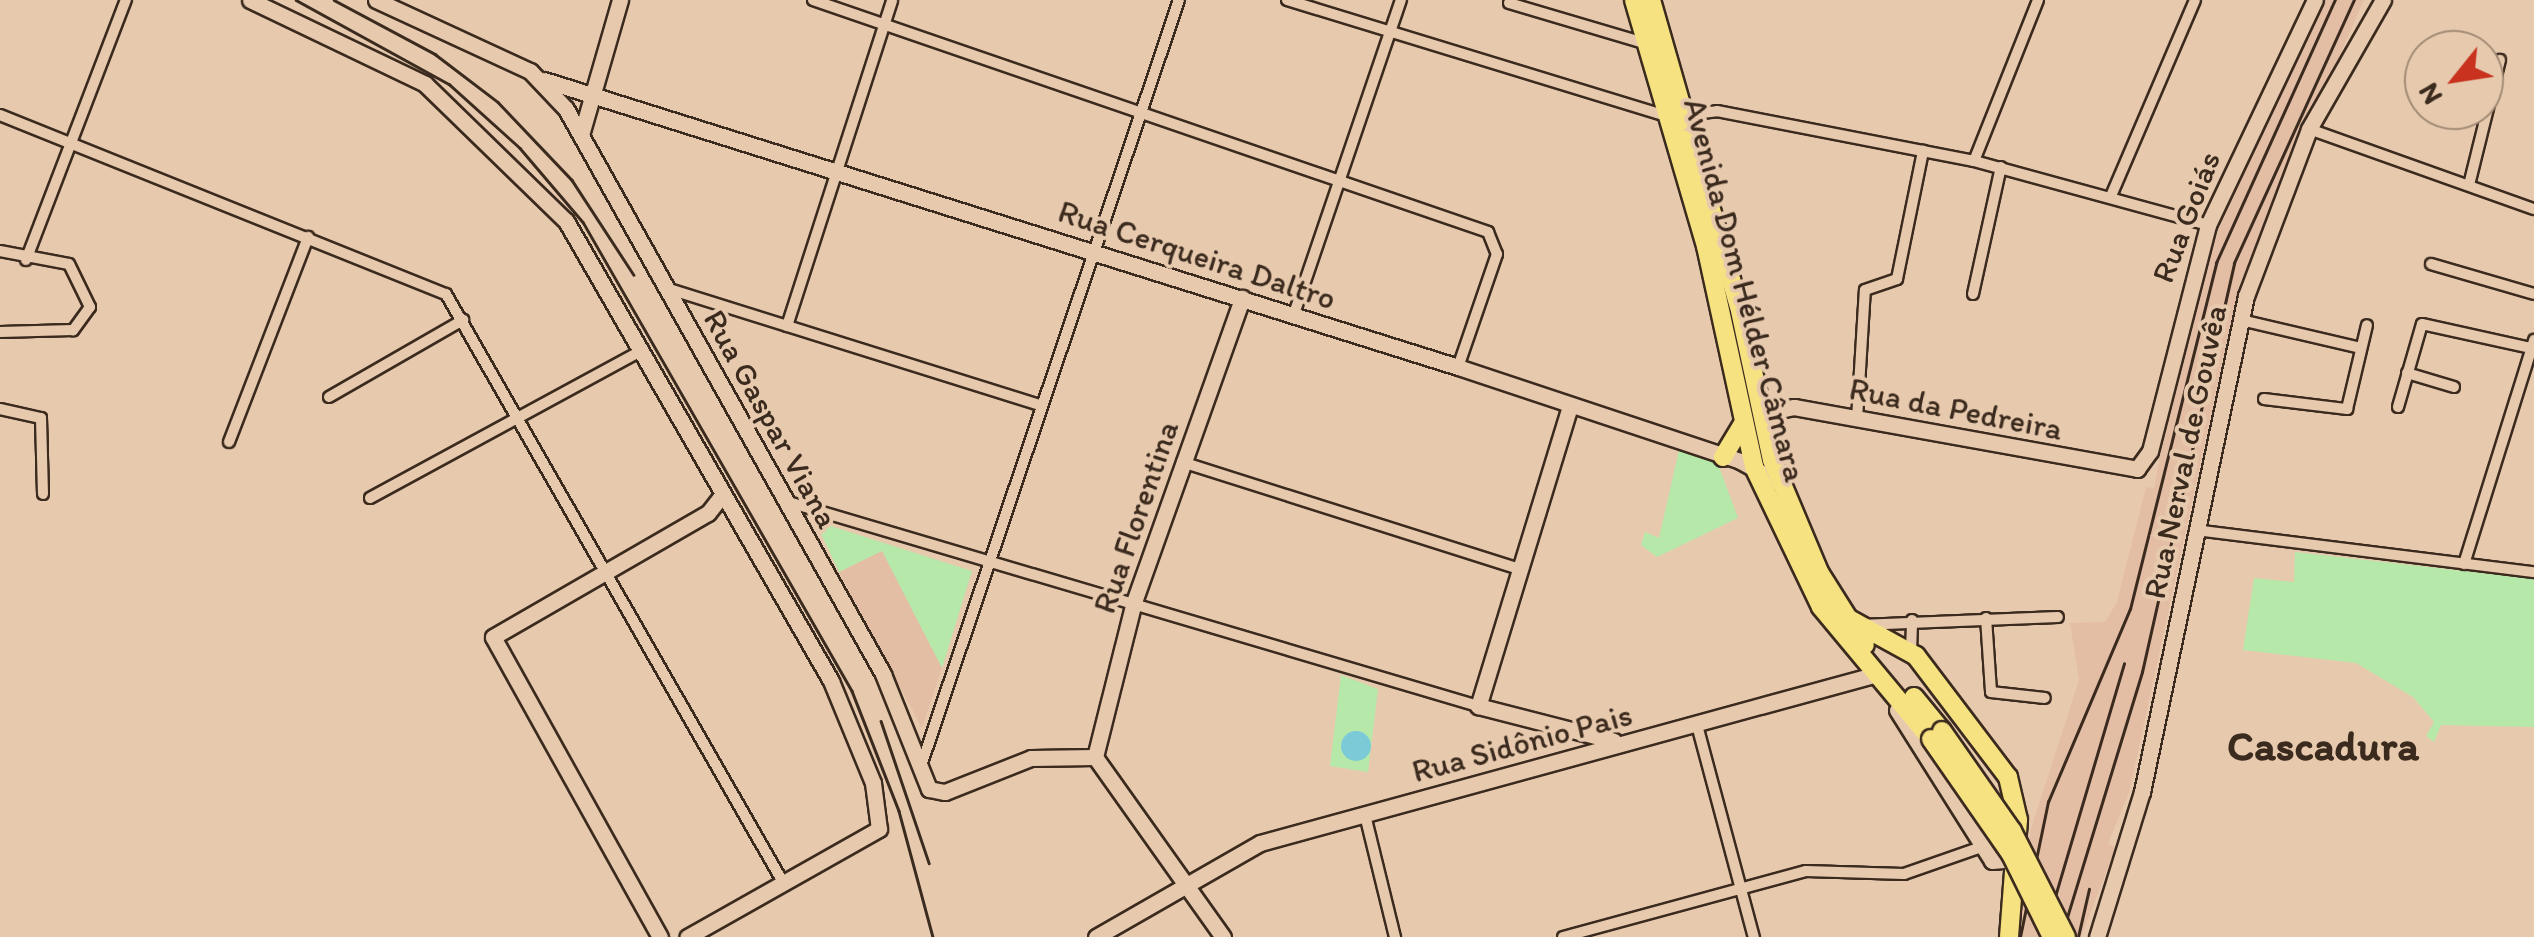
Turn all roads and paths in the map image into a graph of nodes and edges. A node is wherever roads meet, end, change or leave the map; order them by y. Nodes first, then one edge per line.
1 (126, 0) edge
2 (250, 0) edge
3 (376, 0) edge
4 (620, 0) edge
5 (813, 0) edge
6 (892, 0) edge
7 (1179, 0) edge
8 (1288, 0) edge
9 (1401, 0) edge
10 (1634, 0) edge
11 (1652, 0) edge
12 (2038, 0) edge
13 (2195, 0) edge
14 (2316, 0) edge
15 (2383, 0) edge
16 (1509, 3) dead end
17 (885, 24) junction
18 (1391, 32) junction
19 (1648, 44) junction
20 (539, 78) junction
21 (590, 94) junction
22 (1140, 110) junction
23 (0, 115) edge
24 (1678, 116) junction
25 (2309, 130) junction
26 (2483, 130) edge
27 (581, 136) junction
28 (71, 141) junction
29 (1923, 151) junction
30 (1974, 161) junction
31 (2001, 167) junction
32 (836, 172) junction
33 (1340, 179) junction
34 (2469, 185) junction
35 (2111, 196) junction
36 (2534, 208) edge
37 (2208, 225) junction
38 (308, 237) junction
39 (1089, 249) junction
40 (0, 251) edge
41 (26, 260) junction
42 (2431, 264) dead end
43 (666, 288) junction
44 (1972, 294) dead end
45 (2534, 294) edge
46 (1242, 298) junction
47 (1294, 314) junction
48 (463, 320) junction
49 (2240, 320) junction
50 (2367, 325) dead end
51 (787, 326) junction
52 (0, 332) edge
53 (2533, 344) edge
54 (2360, 348) junction
55 (643, 350) junction
56 (1458, 367) junction
57 (2407, 374) junction
58 (2454, 387) dead end
59 (329, 398) dead end
60 (2264, 399) dead end
61 (1037, 404) junction
62 (1570, 406) junction
63 (2398, 407) dead end
64 (0, 409) edge
65 (1762, 414) junction
66 (520, 417) junction
67 (1857, 418) junction
68 (1743, 423) junction
69 (229, 442) dead end
70 (1723, 457) junction
71 (1182, 462) junction
72 (2142, 465) joint
73 (1754, 467) junction
74 (1780, 483) junction
75 (43, 494) dead end
76 (723, 494) junction
77 (370, 498) dead end
78 (785, 501) junction
79 (702, 516) junction
80 (741, 524) junction
81 (2194, 530) junction
82 (991, 559) junction
83 (2464, 564) junction
84 (1517, 568) junction
85 (605, 569) junction
86 (2534, 572) edge
87 (1134, 602) junction
88 (2058, 616) dead end
89 (1986, 618) junction
90 (1912, 620) junction
91 (1852, 621) junction
92 (1911, 652) junction
93 (1882, 679) junction
94 (2045, 698) dead end
95 (1478, 706) junction
96 (1697, 725) junction
97 (1936, 735) junction
98 (1637, 740) junction
99 (1095, 756) junction
100 (920, 767) junction
101 (1365, 815) junction
102 (1986, 846) junction
103 (2016, 858) junction
104 (1186, 880) junction
105 (784, 884) junction
106 (1742, 895) junction
107 (1108, 932) edge
108 (660, 937) edge
109 (687, 937) edge
110 (1223, 937) edge
111 (1395, 937) edge
112 (1562, 937) edge
113 (1754, 937) edge
114 (2009, 937) edge
115 (2052, 937) edge
116 (2066, 937) edge
117 (2098, 937) edge

1 - 28 street
2 - 55 main road
3 - 20 main road, Rua Cerqueira Daltro
4 - 21 main road
5 - 17 street
6 - 17 street
7 - 22 street
8 - 18 street
9 - 18 street
10 - 19 main road, Avenida Dom Hélder Câmara
11 - 24 main road, Avenida Dom Hélder Câmara
12 - 30 street
13 - 35 street
14 - 37 main road, Rua Goiás
15 - 25 main road, Rua Nerval de Gouvêa
16 - 19 street
17 - 22 street
17 - 32 street
18 - 24 street
18 - 33 street
19 - 24 main road, Avenida Dom Hélder Câmara
20 - 21 main road, Rua Cerqueira Daltro
20 - 27 main road, Rua Gaspar Viana
21 - 27 main road
21 - 32 main road, Rua Cerqueira Daltro
22 - 33 street
22 - 39 street
23 - 28 street
24 - 29 street
24 - 65 main road, Avenida Dom Hélder Câmara
24 - 68 main road, Avenida Dom Hélder Câmara
25 - 34 street
25 - 49 main road, Rua Nerval de Gouvêa
26 - 34 street
27 - 43 main road, Rua Gaspar Viana
28 - 38 street
28 - 41 street
29 - 30 street
29 - 67 street
30 - 31 street
31 - 35 street
31 - 44 street
32 - 39 main road, Rua Cerqueira Daltro
32 - 51 street
33 - 47 street
33 - 56 street
34 - 36 street
35 - 37 street
37 - 72 main road, Rua Goiás
38 - 48 street
38 - 69 street
39 - 46 main road, Rua Cerqueira Daltro
39 - 61 street
40 - 41 street
41 - 52 street
42 - 45 street
43 - 51 street
43 - 78 main road, Rua Gaspar Viana
46 - 47 main road, Rua Cerqueira Daltro
46 - 71 main road, Rua Florentina
47 - 56 main road, Rua Cerqueira Daltro
48 - 59 street
48 - 66 street
49 - 54 street
49 - 81 main road, Rua Nerval de Gouvêa
50 - 54 street
51 - 61 street
53 - 57 street
53 - 83 street
54 - 60 street
55 - 66 street
55 - 76 main road
56 - 62 main road, Rua Cerqueira Daltro
57 - 58 street
57 - 63 street
61 - 82 street
62 - 70 main road, Rua Cerqueira Daltro
62 - 84 main road
64 - 75 street
65 - 67 main road, Rua da Pedreira
65 - 74 main road, Avenida Dom Hélder Câmara
66 - 77 street
66 - 85 street
67 - 72 main road, Rua da Pedreira
68 - 70 main road
68 - 73 main road, Avenida Dom Hélder Câmara
70 - 73 main road, Rua Cerqueira Daltro
71 - 84 street
71 - 87 main road, Rua Florentina
73 - 74 main road, Rua Cerqueira Daltro
73 - 93 main road, Avenida Dom Hélder Câmara
74 - 91 main road, Avenida Dom Hélder Câmara
76 - 79 main road
76 - 80 main road
78 - 82 street
78 - 100 main road, Rua Gaspar Viana
79 - 80 main road
79 - 85 main road
80 - 105 main road
81 - 83 street
81 - 117 main road, Rua Nerval de Gouvêa
82 - 87 street
82 - 100 street
83 - 86 street
84 - 95 main road
85 - 105 street
85 - 108 main road
87 - 95 street
87 - 99 main road, Rua Florentina
88 - 89 street
89 - 90 street
89 - 94 street
90 - 91 street
90 - 92 street
91 - 92 main road
91 - 97 main road, Avenida Dom Hélder Câmara
92 - 103 main road
93 - 96 main road, Rua Sidônio Pais
93 - 97 main road, Avenida Dom Hélder Câmara
93 - 102 main road, Avenida Dom Hélder Câmara
95 - 98 main road
96 - 98 main road, Rua Sidônio Pais
96 - 106 street
97 - 115 main road, bridge
97 - 116 main road, bridge
98 - 101 main road, Rua Sidônio Pais
99 - 100 main road, Rua Gaspar Viana
99 - 104 main road
101 - 104 main road, Rua Sidônio Pais
101 - 111 street
102 - 103 main road
102 - 106 street
103 - 114 main road
104 - 107 main road, Rua Sidônio Pais
104 - 110 main road
105 - 109 main road
106 - 112 street
106 - 113 street

